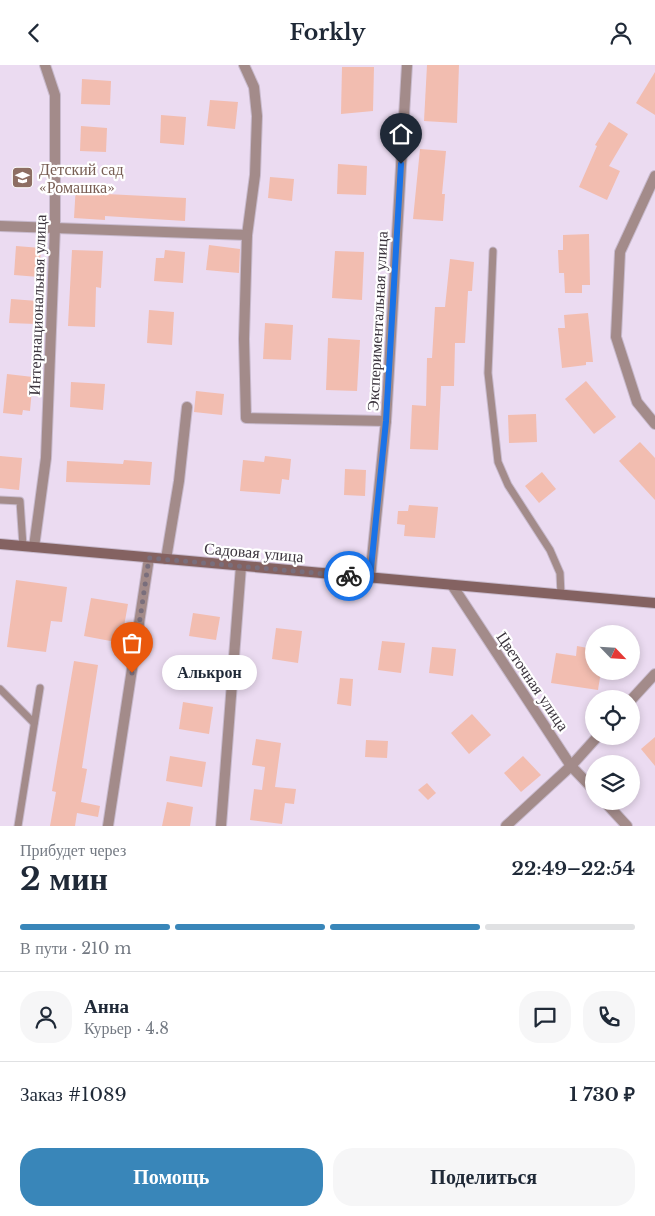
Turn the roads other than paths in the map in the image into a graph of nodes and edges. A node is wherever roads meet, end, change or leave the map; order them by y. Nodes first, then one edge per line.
1 (45, 65) edge
2 (244, 65) edge
3 (407, 65) edge
4 (655, 176) edge
5 (0, 226) edge
6 (55, 227) junction
7 (247, 235) junction
8 (493, 251) dead end
9 (187, 407) dead end
10 (386, 421) junction
11 (655, 424) edge
12 (0, 500) edge
13 (0, 544) edge
14 (22, 546) junction
15 (34, 547) junction
16 (149, 558) junction
17 (166, 559) junction
18 (241, 566) junction
19 (370, 578) junction
20 (452, 585) junction
21 (561, 595) junction
22 (655, 603) edge
23 (655, 673) edge
24 (40, 687) dead end
25 (0, 689) edge
26 (640, 690) edge
27 (34, 723) junction
28 (590, 745) edge
29 (571, 766) junction
30 (585, 781) edge
31 (612, 810) edge
32 (18, 826) edge
33 (108, 826) edge
34 (221, 826) edge
35 (506, 826) edge
36 (627, 826) edge

1 - 6 street, Интернациональная улица
2 - 7 street
3 - 10 street, Экспериментальная улица
4 - 11 street
5 - 6 street
6 - 7 street
6 - 15 street, Интернациональная улица
7 - 10 street
8 - 21 lane
9 - 17 street
10 - 19 street, Экспериментальная улица
12 - 14 lane
13 - 14 main road, Садовая улица
14 - 15 main road, Садовая улица
15 - 16 main road, Садовая улица
16 - 17 main road, Садовая улица
16 - 33 street
17 - 18 main road, Садовая улица
18 - 19 main road, Садовая улица
18 - 34 street
19 - 20 main road, Садовая улица
20 - 21 main road, Садовая улица
20 - 29 street, Цветочная улица
21 - 22 main road, Садовая улица
23 - 26 street
24 - 27 lane
25 - 27 lane
27 - 32 lane
28 - 29 street
29 - 30 street, Цветочная улица
29 - 35 street
31 - 36 street

